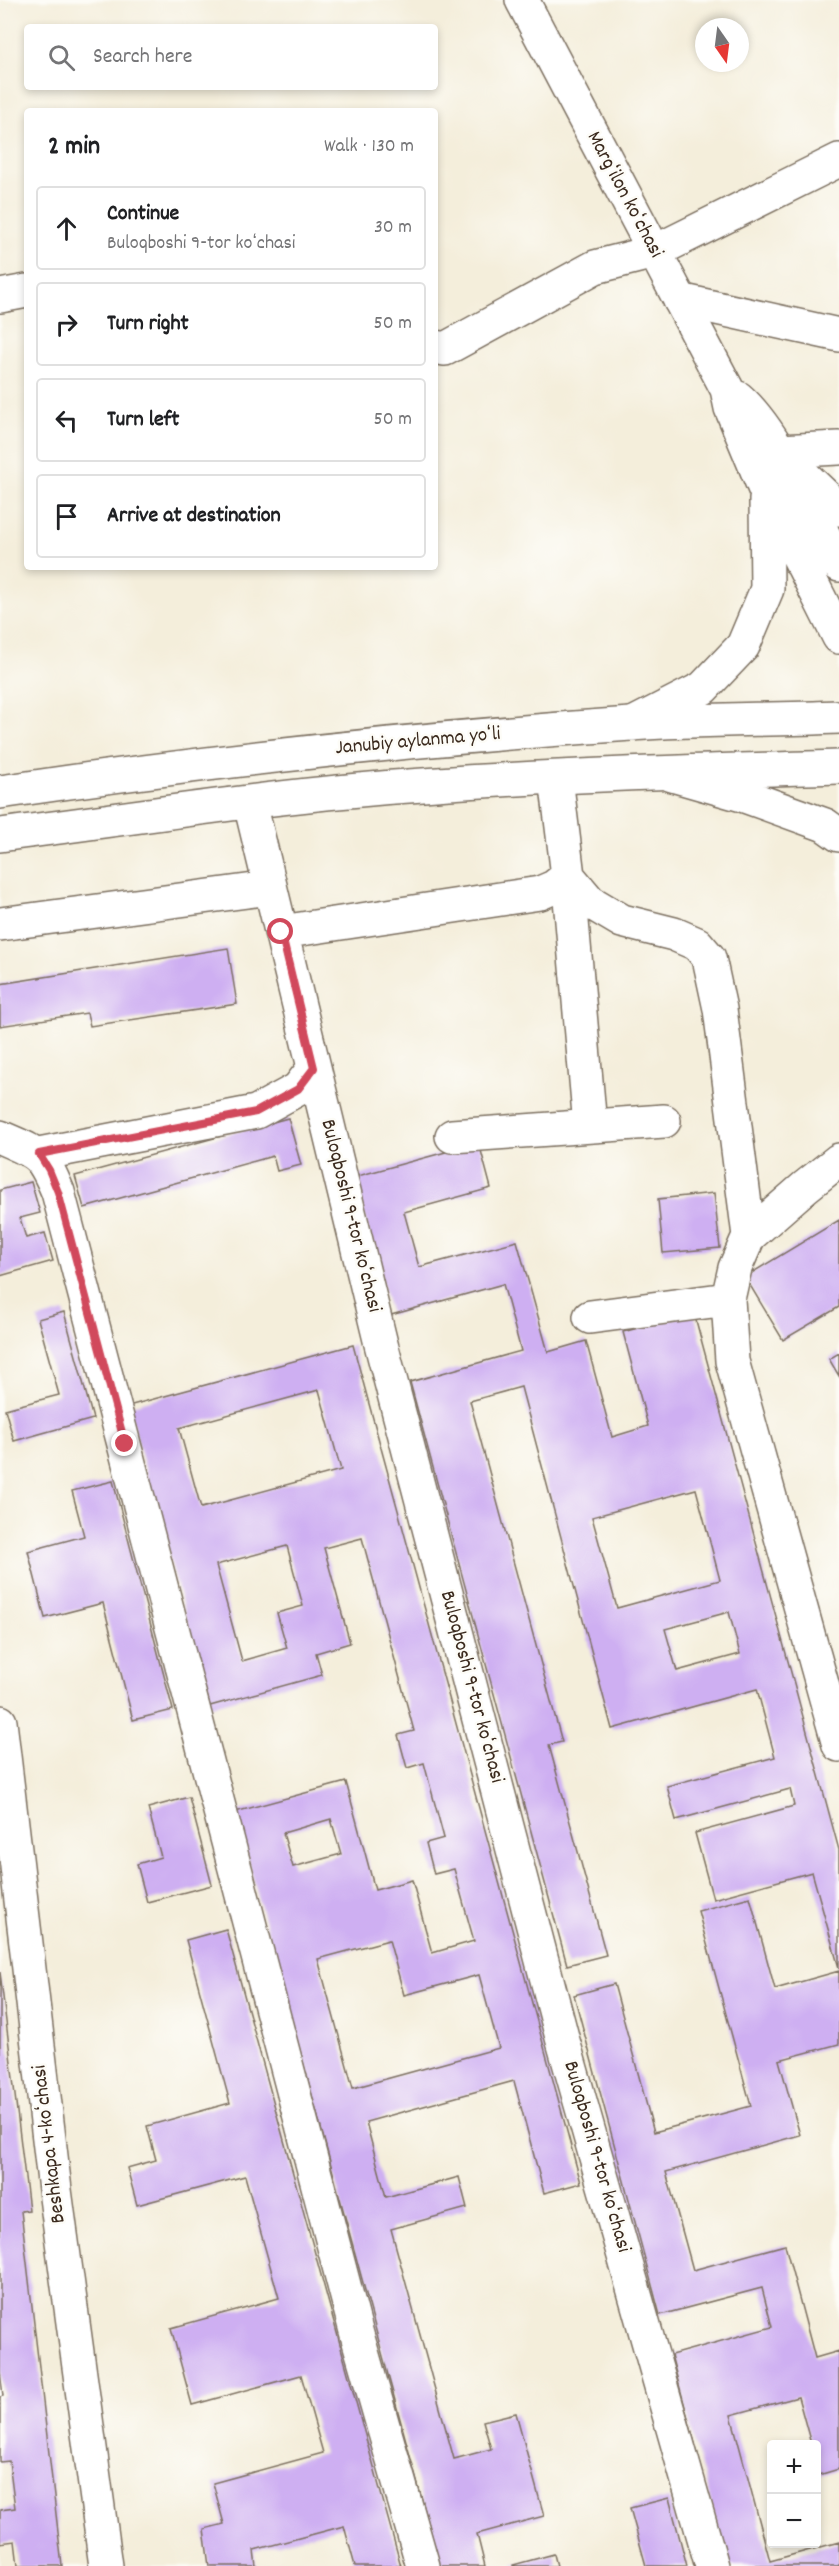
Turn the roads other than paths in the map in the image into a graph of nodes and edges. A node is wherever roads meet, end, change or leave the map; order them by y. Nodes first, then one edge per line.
1 (522, 0) edge
2 (839, 160) edge
3 (654, 252) junction
4 (24, 292) edge
5 (0, 296) edge
6 (680, 300) junction
7 (839, 335) edge
8 (438, 348) edge
9 (727, 389) junction
10 (839, 448) edge
11 (779, 451) junction
12 (766, 492) junction
13 (839, 509) edge
14 (839, 566) edge
15 (839, 637) edge
16 (839, 717) edge
17 (633, 724) junction
18 (839, 767) edge
19 (662, 771) junction
20 (556, 778) junction
21 (0, 792) edge
22 (250, 803) junction
23 (839, 834) edge
24 (0, 835) edge
25 (568, 876) junction
26 (270, 888) junction
27 (0, 924) edge
28 (281, 932) junction
29 (314, 1068) junction
30 (664, 1121) dead end
31 (590, 1126) junction
32 (452, 1136) dead end
33 (0, 1137) edge
34 (39, 1154) junction
35 (839, 1160) edge
36 (749, 1236) junction
37 (728, 1299) junction
38 (590, 1317) dead end
39 (0, 1722) edge
40 (839, 1745) edge
41 (106, 2566) edge
42 (423, 2566) edge
43 (712, 2566) edge

1 - 3 main road, Margʻilon koʻchasi
2 - 3 main road
3 - 6 main road, Margʻilon koʻchasi
3 - 8 main road
4 - 5 main road
6 - 7 main road
6 - 9 main road, Margʻilon koʻchasi
9 - 11 main road, Margʻilon koʻchasi
9 - 12 main road, Margʻilon koʻchasi
10 - 11 main road
11 - 13 main road
11 - 14 main road, Margʻilon koʻchasi
12 - 15 main road, Margʻilon koʻchasi
12 - 17 main road
16 - 17 main road, Janubiy aylanma yoʻli
17 - 21 main road, Janubiy aylanma yoʻli
18 - 19 main road, Janubiy aylanma yoʻli
19 - 20 main road, Janubiy aylanma yoʻli
19 - 23 main road
20 - 22 main road, Janubiy aylanma yoʻli
20 - 25 main road
22 - 24 main road, Janubiy aylanma yoʻli
22 - 26 main road, Buloqboshi 9-tor koʻchasi
25 - 28 main road
25 - 31 main road
25 - 36 main road
26 - 27 main road
26 - 28 main road, Buloqboshi 9-tor koʻchasi
28 - 29 main road, Buloqboshi 9-tor koʻchasi
29 - 34 main road
29 - 43 main road, Buloqboshi 9-tor koʻchasi
30 - 31 main road
31 - 32 main road
33 - 34 main road
34 - 42 main road
35 - 36 main road
36 - 37 main road
37 - 38 main road
37 - 40 main road
39 - 41 main road, Beshkapa 4-koʻchasi

